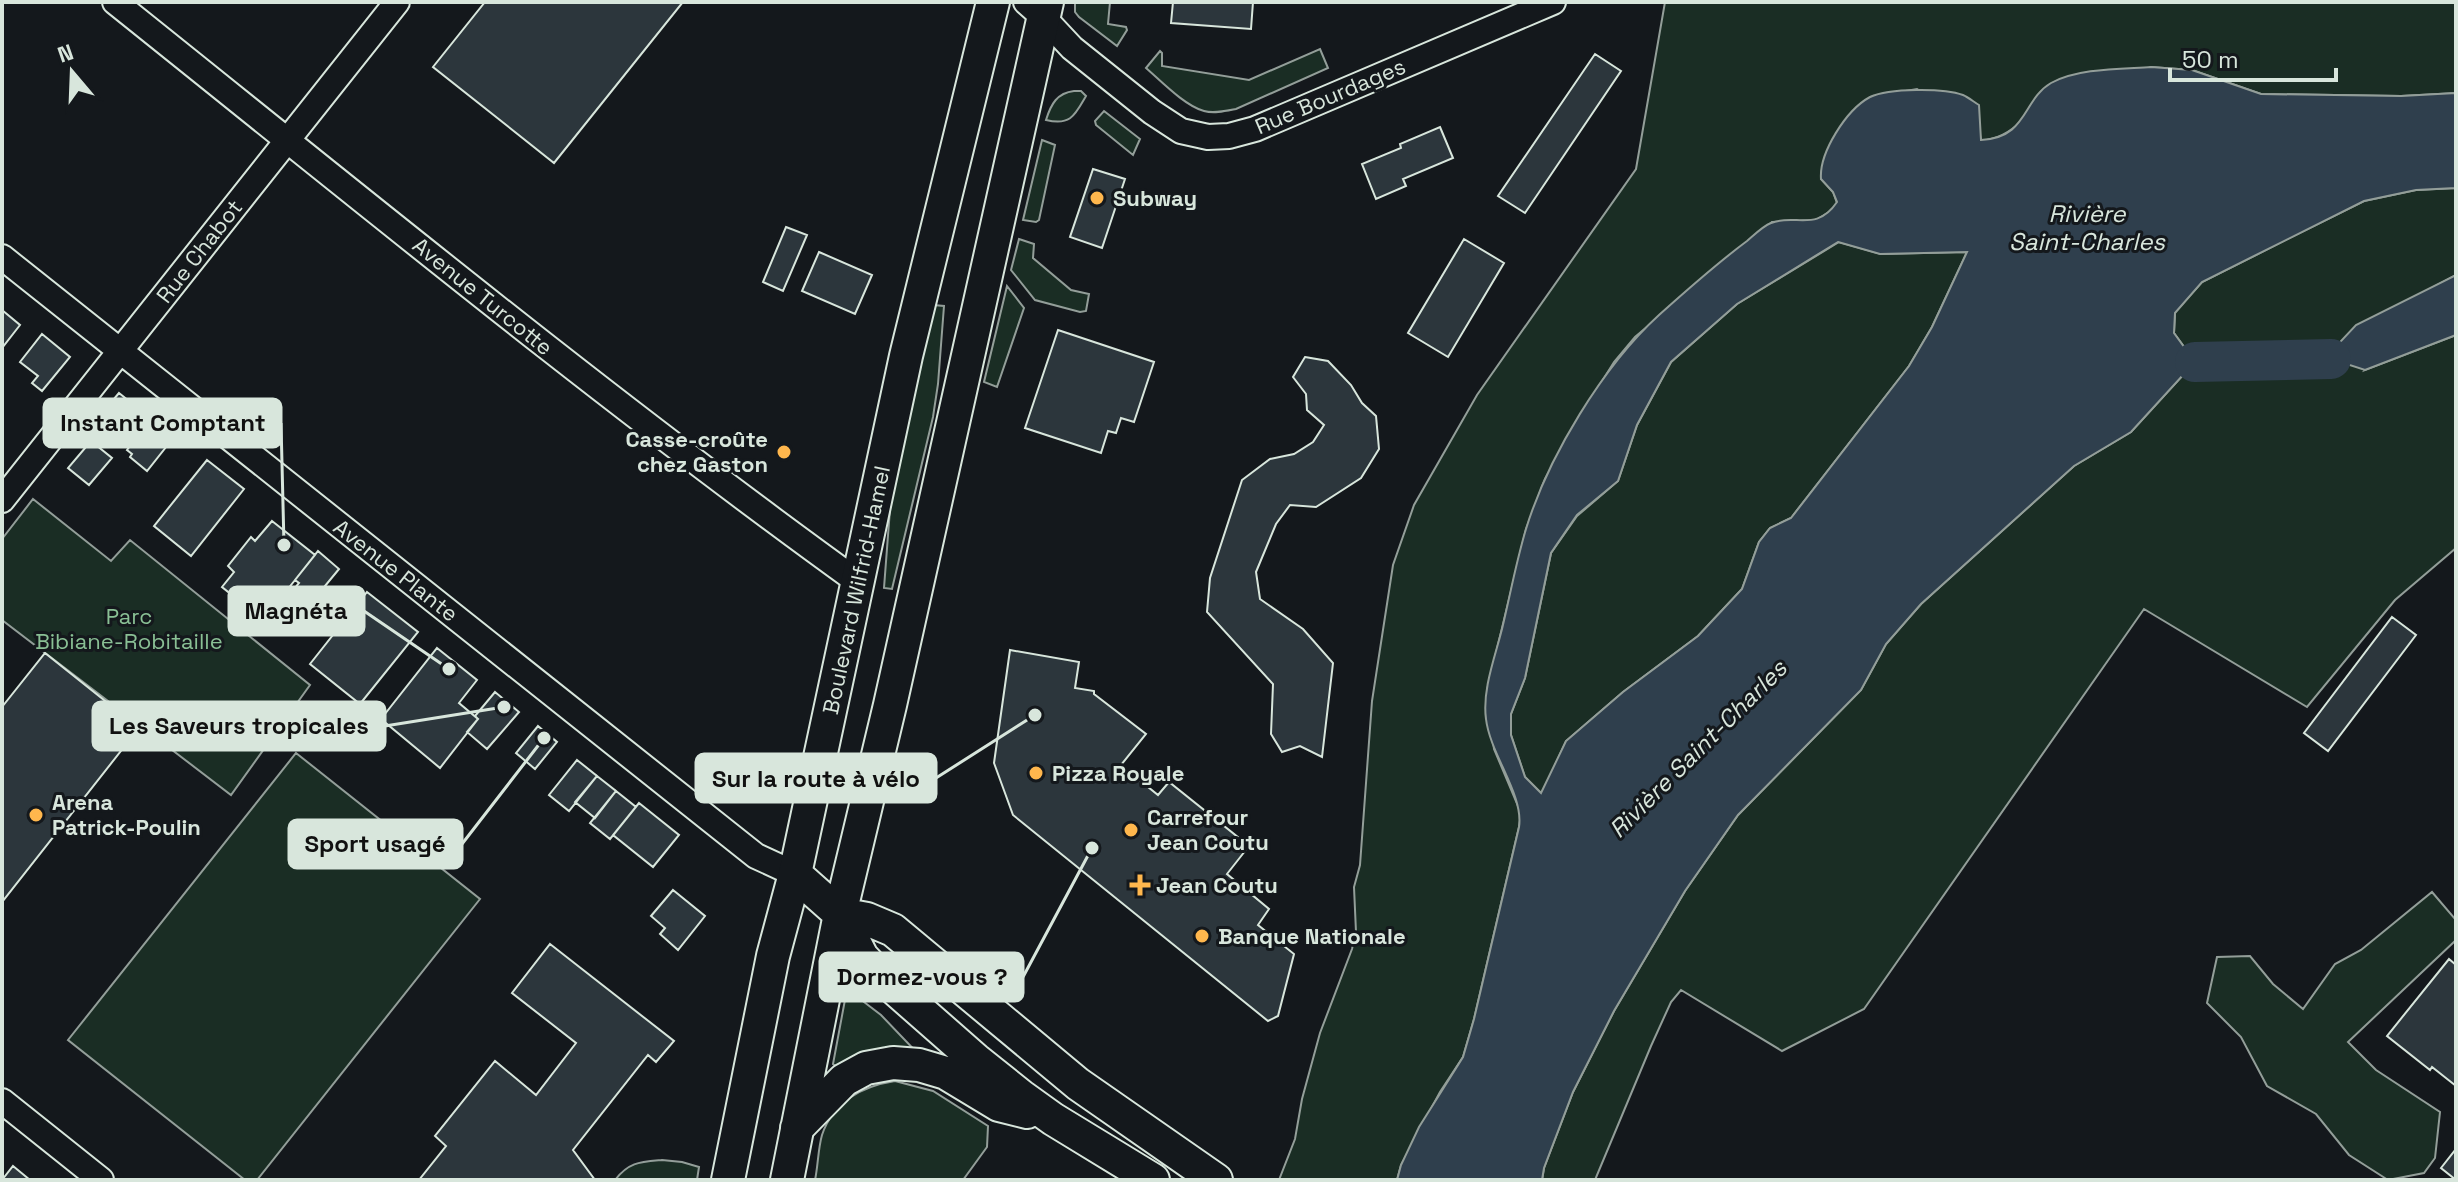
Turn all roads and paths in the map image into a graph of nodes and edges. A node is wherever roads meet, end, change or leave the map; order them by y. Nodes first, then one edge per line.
1 (115, 2) edge
2 (397, 2) edge
3 (993, 2) edge
4 (1553, 2) edge
5 (1038, 7) edge
6 (287, 139) junction
7 (2, 257) edge
8 (120, 352) junction
9 (2, 500) edge
10 (858, 582) junction
11 (795, 874) junction
12 (840, 914) junction
13 (2, 1101) edge
14 (1053, 1119) junction
15 (797, 1128) junction
16 (101, 1180) edge
17 (728, 1180) edge
18 (787, 1180) edge
19 (1153, 1180) edge
20 (1216, 1180) edge

1 - 6 street, Avenue Turcotte
2 - 6 street, Rue Chabot
3 - 10 main road, Boulevard Wilfrid-Hamel
4 - 5 street, Rue Bourdages
5 - 12 main road
6 - 8 street, Rue Chabot
6 - 10 street, Avenue Turcotte
7 - 8 street, Avenue Plante
8 - 9 street, Rue Chabot
8 - 11 street, Avenue Plante
10 - 11 main road, Boulevard Wilfrid-Hamel
11 - 12 main road
11 - 17 main road, Boulevard Wilfrid-Hamel
12 - 14 main road
12 - 15 main road
12 - 20 main road
13 - 16 street
14 - 15 main road
14 - 19 main road
15 - 18 main road

